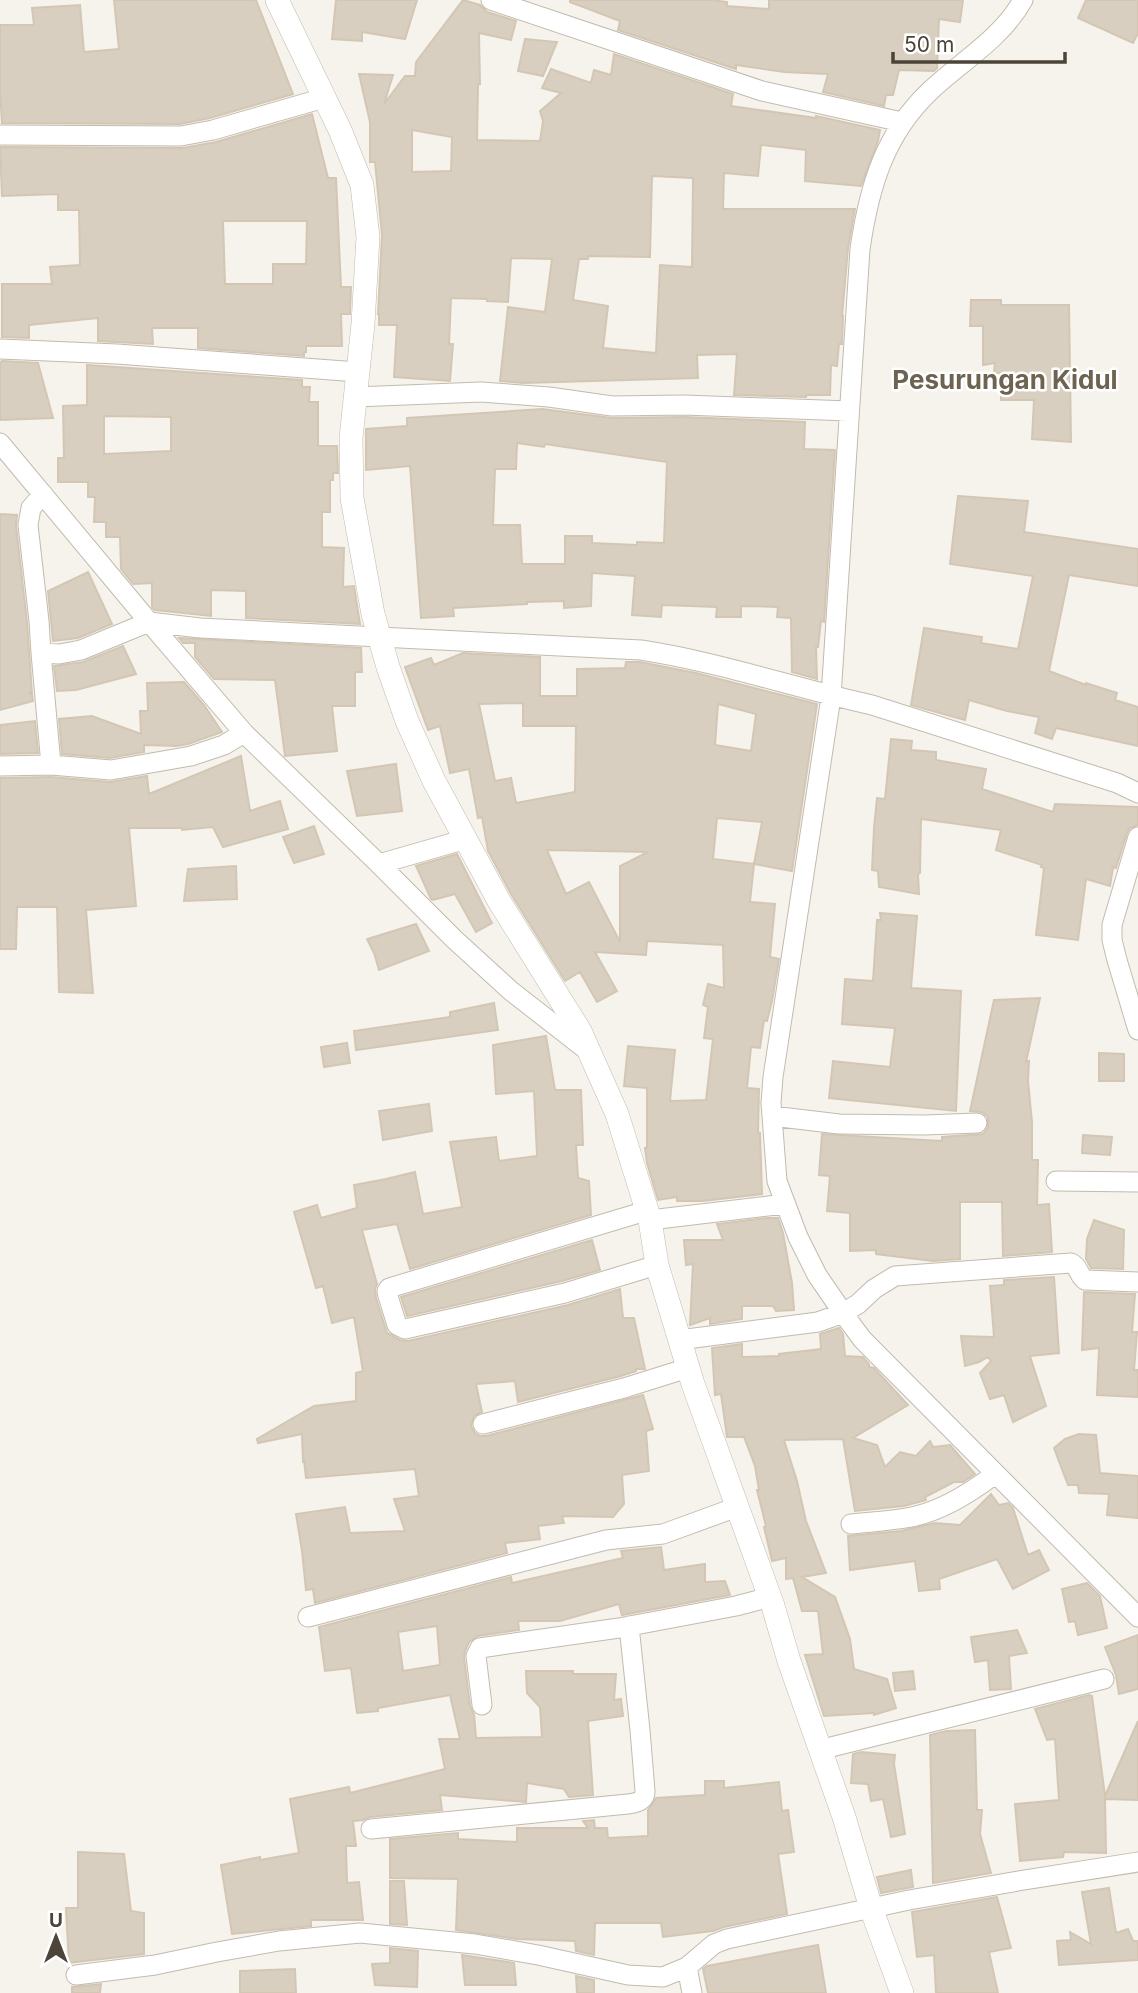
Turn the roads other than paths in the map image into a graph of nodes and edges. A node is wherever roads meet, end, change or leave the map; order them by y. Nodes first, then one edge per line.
1 (277, 0) edge
2 (491, 0) edge
3 (1023, 0) edge
4 (324, 98) junction
5 (902, 122) junction
6 (0, 135) edge
7 (0, 349) edge
8 (358, 372) junction
9 (355, 397) junction
10 (849, 411) junction
11 (0, 443) edge
12 (37, 500) junction
13 (138, 627) junction
14 (380, 637) junction
15 (41, 653) junction
16 (838, 698) junction
17 (234, 739) junction
18 (51, 765) junction
19 (0, 766) edge
20 (1138, 793) edge
21 (1138, 837) edge
22 (466, 839) junction
23 (379, 864) junction
24 (1138, 1030) edge
25 (588, 1051) junction
26 (776, 1117) junction
27 (976, 1123) dead end
28 (1056, 1181) dead end
29 (1138, 1182) edge
30 (785, 1204) junction
31 (633, 1218) junction
32 (644, 1269) junction
33 (1138, 1282) edge
34 (850, 1308) junction
35 (679, 1340) junction
36 (675, 1372) junction
37 (483, 1424) dead end
38 (995, 1474) junction
39 (724, 1512) junction
40 (851, 1524) dead end
41 (753, 1602) junction
42 (307, 1617) dead end
43 (1138, 1617) edge
44 (629, 1626) junction
45 (1104, 1679) dead end
46 (482, 1705) dead end
47 (819, 1749) junction
48 (371, 1829) dead end
49 (1138, 1862) edge
50 (859, 1911) junction
51 (687, 1967) junction
52 (76, 1975) dead end
53 (692, 1993) edge
54 (902, 1993) edge

1 - 4 street
2 - 5 street
3 - 5 street
4 - 6 street
4 - 8 street
5 - 10 street
7 - 8 street
8 - 9 street
9 - 10 street
9 - 14 street
10 - 16 street
11 - 12 street
12 - 13 street
12 - 15 street
13 - 14 street
13 - 15 street
13 - 17 street
14 - 16 street
14 - 22 street
15 - 18 street
16 - 20 street
16 - 26 street
17 - 18 street
17 - 23 street
18 - 19 street
21 - 24 street
22 - 23 street
22 - 25 street
23 - 25 street
25 - 31 street
26 - 27 street
26 - 30 street
28 - 29 street
30 - 31 street
30 - 34 street
31 - 32 street
31 - 32 street
32 - 35 street
33 - 34 street
34 - 35 street
34 - 38 street
35 - 36 street
36 - 37 street
36 - 39 street
38 - 40 street
38 - 43 street
39 - 41 street
39 - 42 street
41 - 44 street
41 - 47 street
44 - 46 street
44 - 48 street
45 - 47 street
47 - 50 street
49 - 50 street
50 - 51 street
50 - 54 street
51 - 52 street
51 - 53 street

